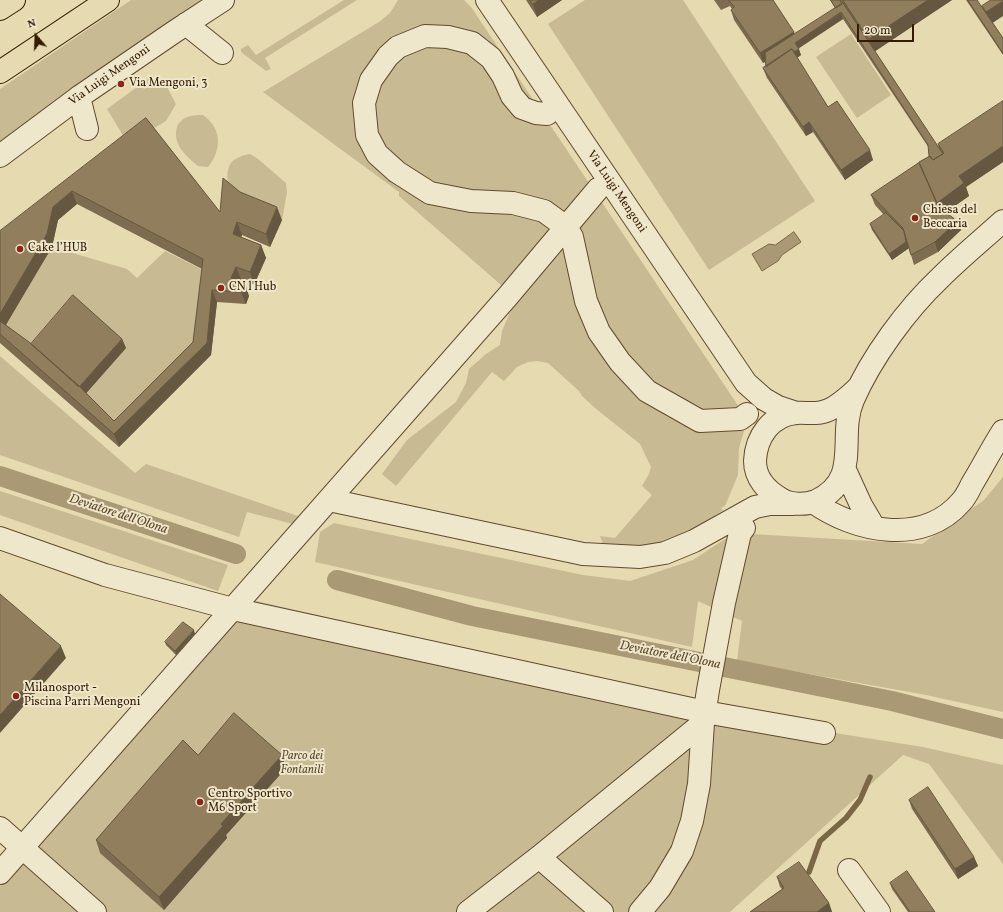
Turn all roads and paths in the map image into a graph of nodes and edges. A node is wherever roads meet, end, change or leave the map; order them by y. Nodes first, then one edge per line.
1 (14, 0) edge
2 (108, 0) edge
3 (223, 0) edge
4 (487, 0) edge
5 (0, 9) edge
6 (186, 24) junction
7 (222, 53) dead end
8 (0, 72) edge
9 (79, 96) junction
10 (547, 114) dead end
11 (87, 129) dead end
12 (0, 156) edge
13 (598, 189) dead end
14 (1003, 221) edge
15 (566, 227) junction
16 (746, 383) junction
17 (858, 388) junction
18 (803, 413) junction
19 (747, 414) dead end
20 (1003, 431) edge
21 (761, 436) junction
22 (846, 463) junction
23 (755, 465) junction
24 (329, 500) junction
25 (806, 503) junction
26 (739, 523) junction
27 (874, 527) junction
28 (0, 538) edge
29 (233, 609) junction
30 (704, 717) junction
31 (824, 733) dead end
32 (0, 828) edge
33 (23, 848) junction
34 (539, 857) junction
35 (849, 870) dead end
36 (0, 873) edge
37 (95, 912) edge
38 (468, 912) edge
39 (602, 912) edge
40 (640, 912) edge
41 (879, 912) edge

1 - 5 main road
2 - 8 main road
3 - 6 street, Via Luigi Mengoni
4 - 16 street, Via Luigi Mengoni
6 - 7 street
6 - 9 street, Via Luigi Mengoni
9 - 11 street
9 - 12 street, Via Luigi Mengoni
10 - 15 street
13 - 15 street
14 - 17 street
15 - 19 street
15 - 24 street
16 - 18 street, Via Luigi Mengoni
16 - 21 street, Via Luigi Mengoni
17 - 18 street
17 - 22 street
18 - 21 street
18 - 22 street
20 - 27 street
21 - 23 street
22 - 25 street
22 - 27 street
23 - 25 street
23 - 26 street
24 - 26 street
24 - 29 street
25 - 26 street
25 - 27 street
26 - 30 street
28 - 29 street
29 - 30 street
29 - 33 street
30 - 31 street
30 - 34 street
30 - 40 street
32 - 33 street
33 - 36 street
33 - 37 street
34 - 38 street
34 - 39 street
35 - 41 street

